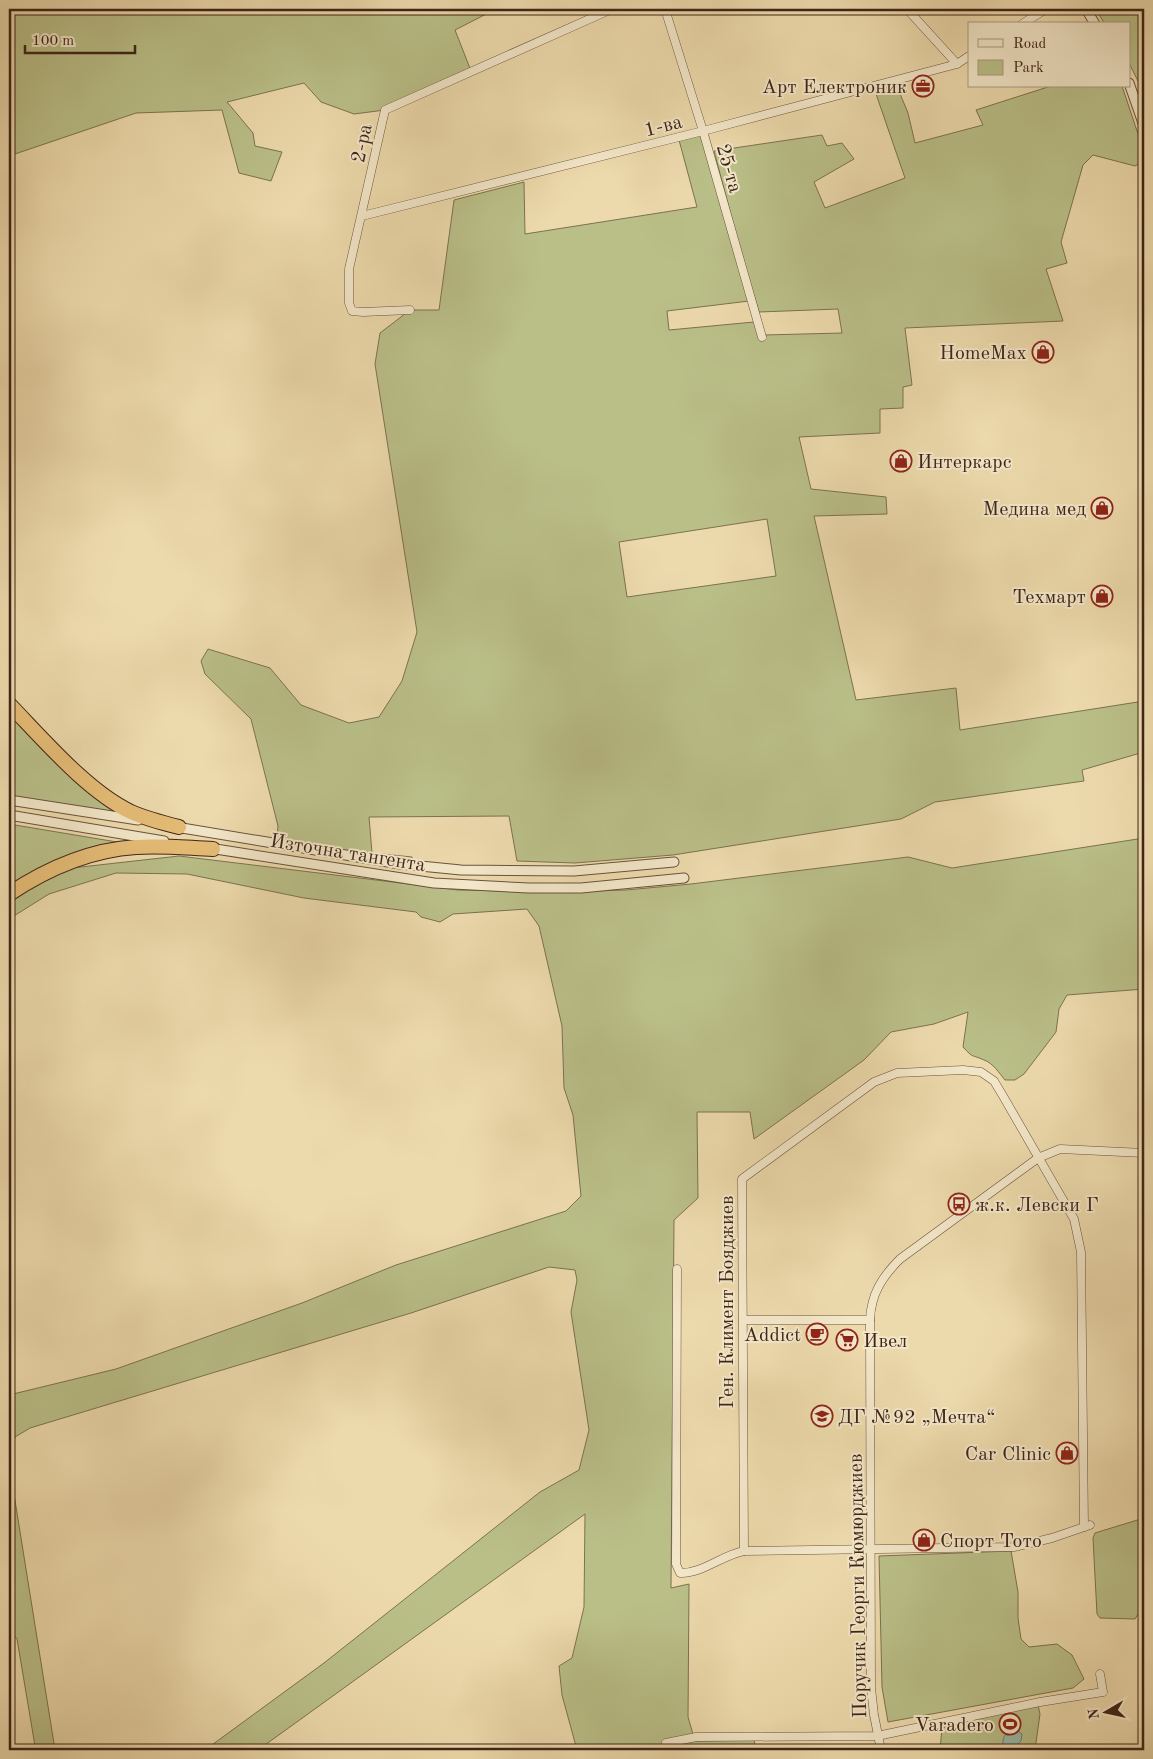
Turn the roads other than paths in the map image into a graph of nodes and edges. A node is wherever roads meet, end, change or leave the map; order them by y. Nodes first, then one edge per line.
1 (612, 9) edge
2 (665, 9) edge
3 (907, 9) edge
4 (1046, 9) edge
5 (1086, 9) edge
6 (1025, 22) edge
7 (1094, 22) edge
8 (968, 57) edge
9 (957, 64) junction
10 (1130, 86) edge
11 (1144, 126) edge
12 (703, 131) junction
13 (362, 216) junction
14 (410, 310) dead end
15 (762, 337) dead end
16 (9, 704) edge
17 (9, 800) edge
18 (9, 815) edge
19 (179, 827) junction
20 (213, 849) junction
21 (674, 862) dead end
22 (684, 878) dead end
23 (9, 894) edge
24 (1144, 1153) edge
25 (1038, 1158) junction
26 (677, 1269) dead end
27 (743, 1320) junction
28 (870, 1320) junction
29 (871, 1550) junction
30 (744, 1551) junction
31 (1100, 1674) dead end
32 (878, 1736) junction
33 (666, 1743) dead end
34 (881, 1750) edge

1 - 13 street, 2-ра
2 - 12 street, 25-та
3 - 9 street
4 - 6 street
5 - 7 street
8 - 9 street, 1-ва
9 - 12 street, 1-ва
10 - 11 street
12 - 13 street, 1-ва
12 - 15 street, 25-та
13 - 14 street, 2-ра
16 - 19 highway
17 - 19 street, Източна тангента
18 - 20 street, Източна тангента
19 - 21 street, Източна тангента
20 - 22 street, Източна тангента
20 - 23 highway
24 - 25 street, Поручик Георги Кюмюрджиев
25 - 27 street, Ген. Климент Бояджиев
25 - 28 street, Поручик Георги Кюмюрджиев
25 - 29 street, Ген. Климент Бояджиев
26 - 30 street
27 - 28 street
27 - 30 street, Ген. Климент Бояджиев
28 - 29 street, Поручик Георги Кюмюрджиев
29 - 30 street
29 - 32 street, Поручик Георги Кюмюрджиев
31 - 32 street
32 - 33 street
32 - 34 street, Поручик Георги Кюмюрджиев

